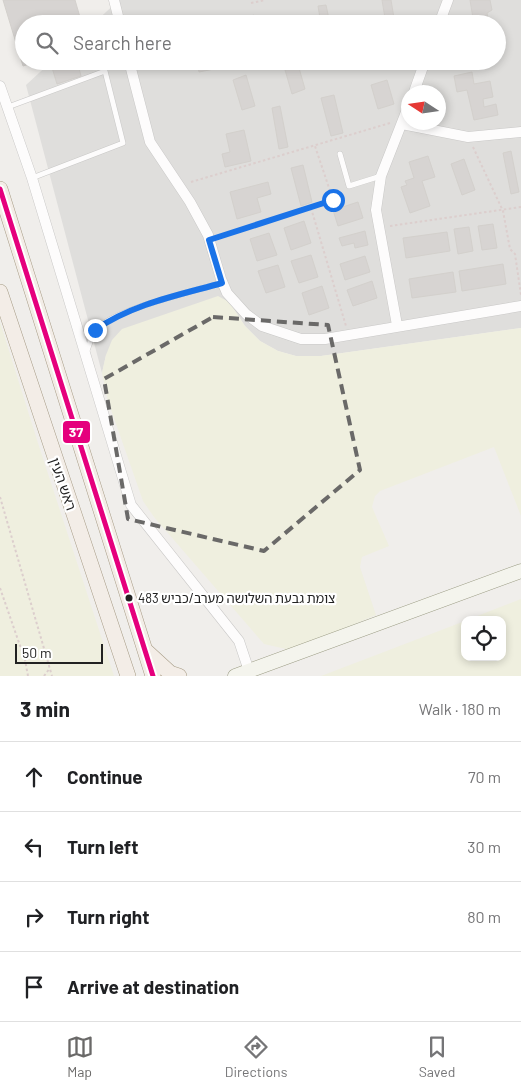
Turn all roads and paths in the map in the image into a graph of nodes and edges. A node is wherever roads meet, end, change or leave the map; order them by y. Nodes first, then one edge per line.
1 (114, 0) edge
2 (265, 0) edge
3 (448, 0) edge
4 (251, 3) dead end
5 (118, 15) edge
6 (442, 15) edge
7 (131, 70) edge
8 (422, 70) edge
9 (416, 85) edge
10 (0, 86) edge
11 (8, 107) junction
12 (401, 122) edge
13 (401, 126) edge
14 (440, 130) edge
15 (521, 132) edge
16 (468, 137) junction
17 (315, 146) junction
18 (340, 154) dead end
19 (381, 176) junction
20 (32, 178) junction
21 (178, 186) junction
22 (0, 189) edge
23 (311, 207) junction
24 (521, 208) edge
25 (503, 211) junction
26 (378, 228) junction
27 (209, 240) junction
28 (222, 283) junction
29 (0, 292) edge
30 (521, 297) edge
31 (521, 306) edge
32 (397, 325) junction
33 (349, 335) junction
34 (85, 356) junction
35 (0, 497) edge
36 (521, 572) edge
37 (0, 588) edge
38 (144, 649) junction
39 (50, 668) junction
40 (248, 671) junction
41 (28, 676) edge
42 (44, 676) edge
43 (52, 676) edge
44 (128, 676) edge
45 (153, 676) edge
46 (179, 676) edge
47 (235, 676) edge

1 - 5 street
2 - 4 path
3 - 6 street
7 - 21 street
8 - 9 street
10 - 11 street
11 - 20 street
11 - 20 lane
12 - 17 path
13 - 19 street
14 - 16 street
15 - 16 street
16 - 25 path
17 - 21 path
17 - 23 path
18 - 19 lane
19 - 26 street
20 - 34 street
21 - 27 street
22 - 38 main road
23 - 27 path
23 - 33 path
24 - 25 path
25 - 26 path
25 - 30 path
26 - 32 street
27 - 28 street
28 - 33 street
28 - 34 lane
29 - 44 main road, ראש העין
31 - 32 street
32 - 33 street
34 - 40 street
35 - 39 path
36 - 40 street
37 - 41 path
38 - 45 main road
38 - 46 main road
39 - 42 path
39 - 43 path
40 - 47 street

